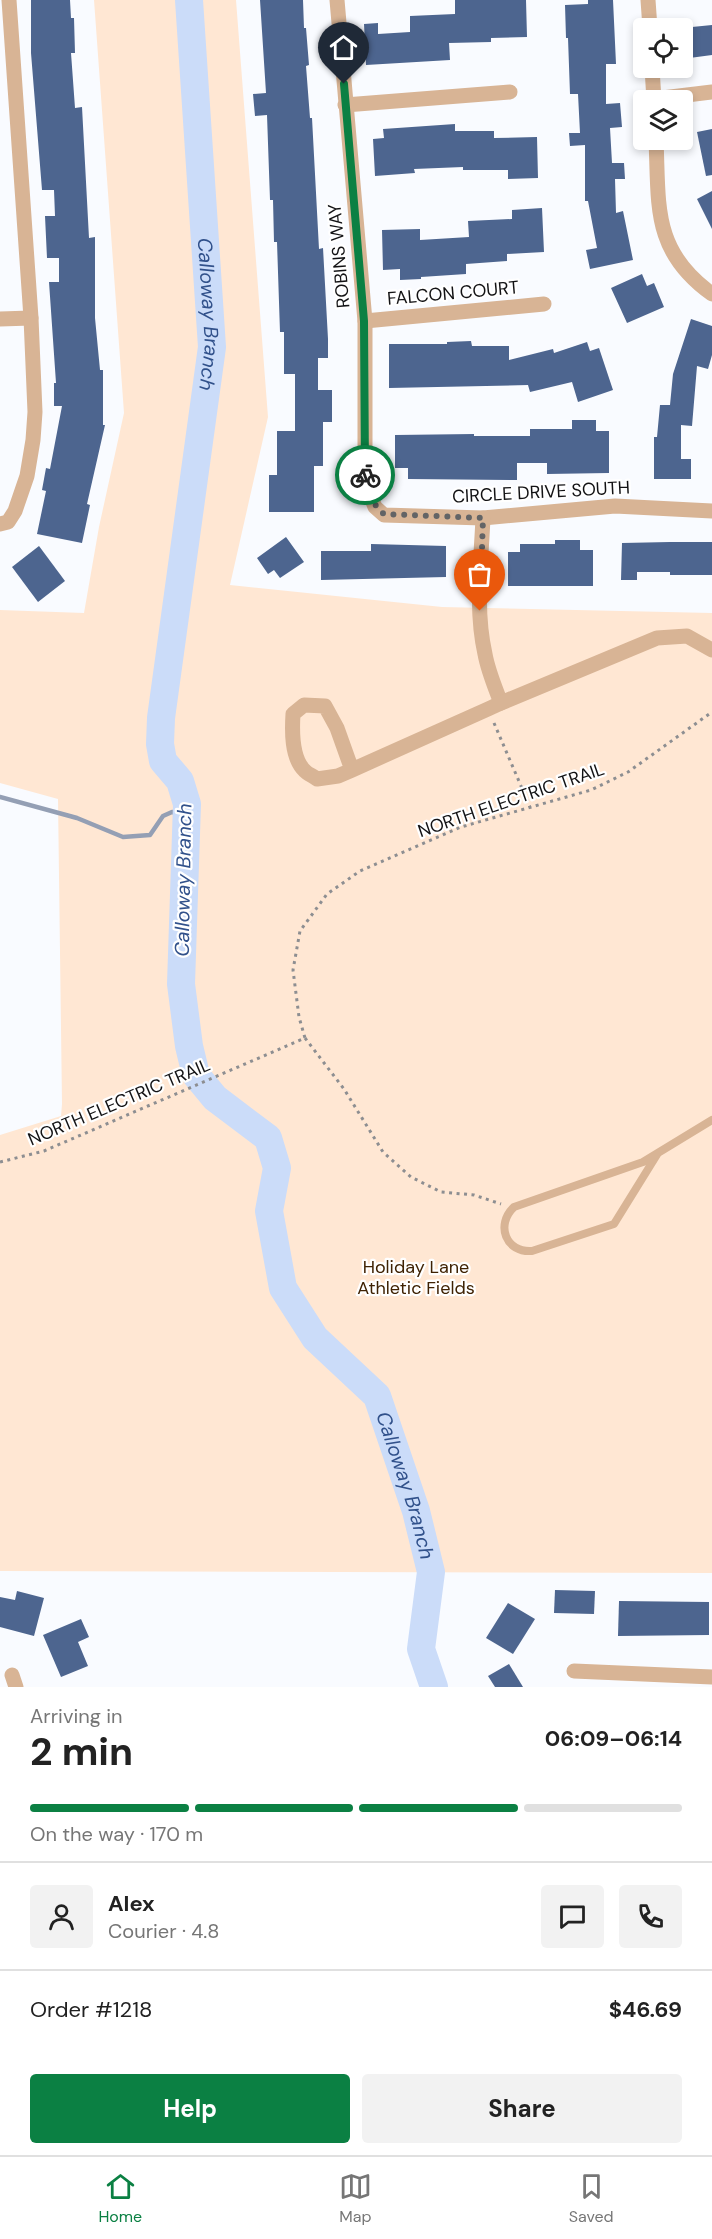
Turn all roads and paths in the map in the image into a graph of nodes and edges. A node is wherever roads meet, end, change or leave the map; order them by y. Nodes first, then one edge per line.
1 (9, 0) edge
2 (338, 0) edge
3 (648, 0) edge
4 (649, 18) edge
5 (7, 52) edge
6 (712, 92) edge
7 (510, 93) dead end
8 (693, 95) edge
9 (345, 105) junction
10 (656, 150) edge
11 (712, 294) edge
12 (544, 304) dead end
13 (31, 318) junction
14 (0, 319) edge
15 (364, 321) junction
16 (375, 507) joint
17 (712, 511) edge
18 (483, 518) junction
19 (4, 523) edge
20 (712, 650) edge
21 (495, 706) junction
22 (712, 712) edge
23 (352, 770) junction
24 (530, 807) junction
25 (305, 1038) junction
26 (712, 1120) edge
27 (658, 1153) junction
28 (0, 1162) edge
29 (514, 1208) junction
30 (574, 1671) dead end
31 (712, 1677) edge

1 - 5 street
2 - 9 street, ROBINS WAY
3 - 4 street
5 - 13 street
6 - 8 street
7 - 9 street
9 - 15 street, ROBINS WAY
10 - 11 street
12 - 15 street, FALCON COURT
13 - 14 street
13 - 19 street
15 - 16 street, ROBINS WAY
16 - 18 street, CIRCLE DRIVE SOUTH
17 - 18 street, CIRCLE DRIVE SOUTH
18 - 21 street
20 - 21 street
21 - 23 street
21 - 24 path
22 - 24 path, NORTH ELECTRIC TRAIL
23 - 23 street
24 - 25 path, NORTH ELECTRIC TRAIL
25 - 28 path, NORTH ELECTRIC TRAIL
25 - 29 path
26 - 27 lane
27 - 29 lane
27 - 29 lane
30 - 31 street

